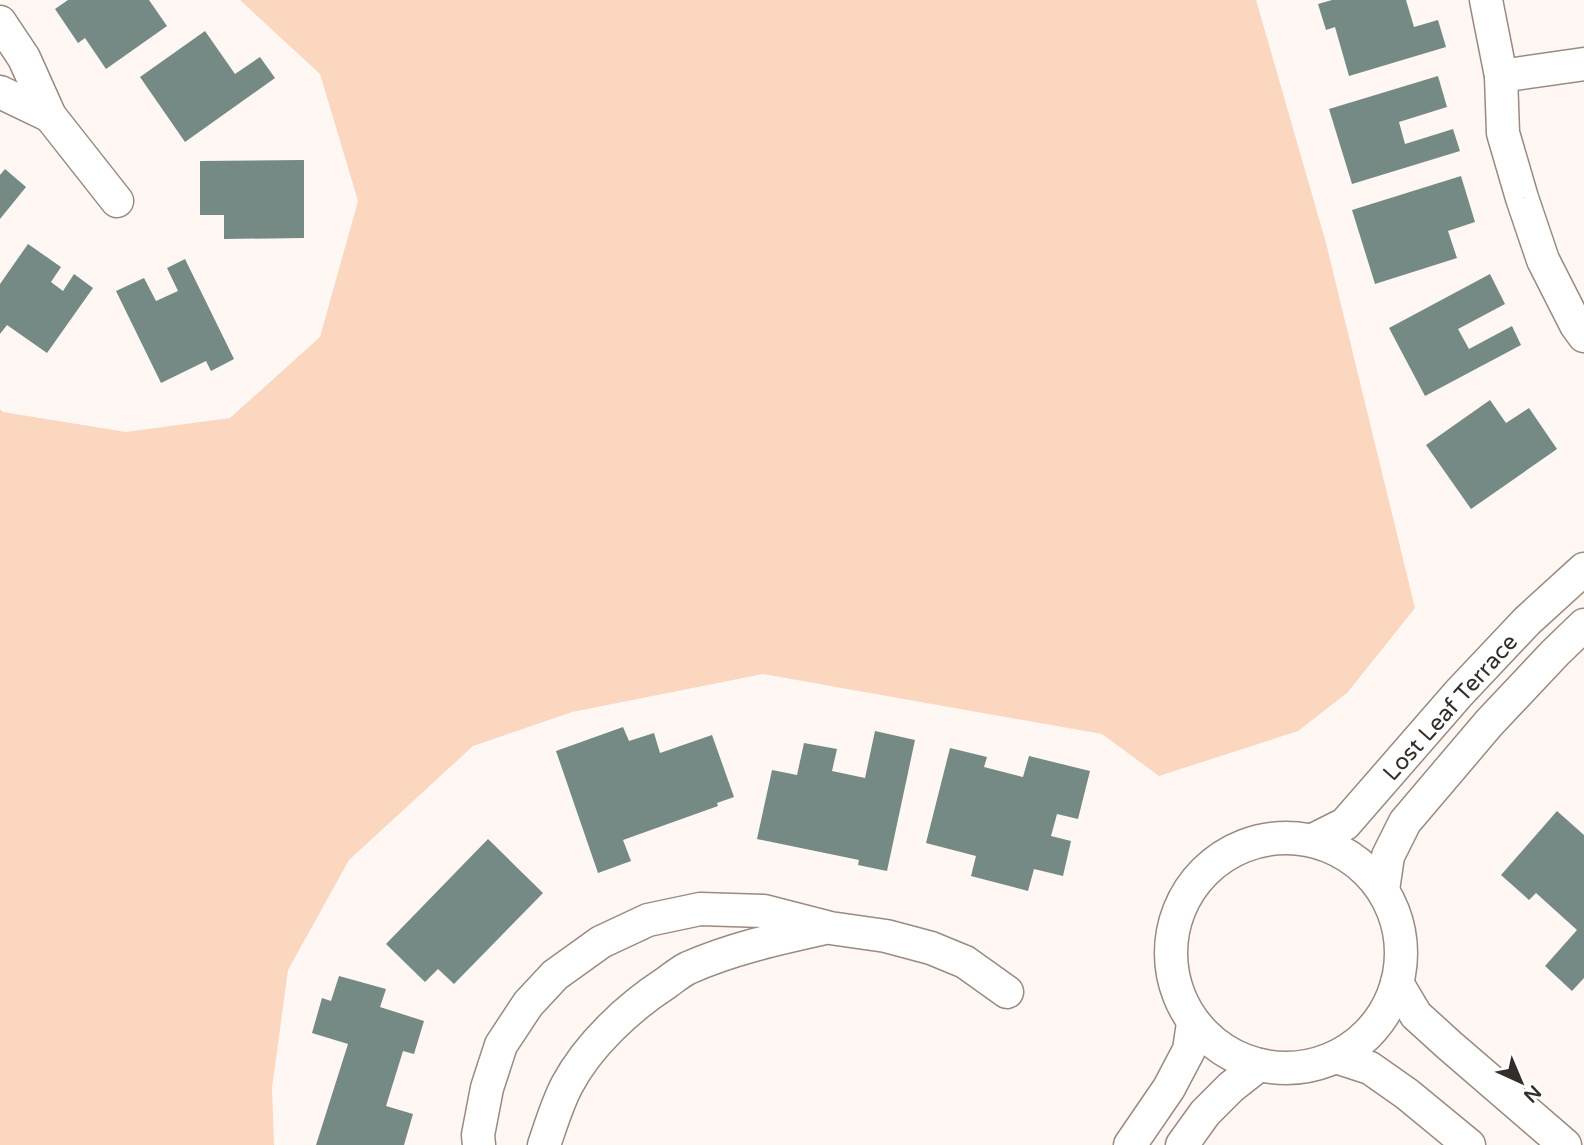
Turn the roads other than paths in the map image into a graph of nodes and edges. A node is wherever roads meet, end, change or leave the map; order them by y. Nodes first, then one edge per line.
1 (1486, 0) edge
2 (0, 22) edge
3 (1584, 64) edge
4 (1502, 76) junction
5 (0, 92) edge
6 (50, 116) junction
7 (117, 201) dead end
8 (1584, 336) edge
9 (1584, 569) edge
10 (1584, 625) edge
11 (1313, 840) junction
12 (1383, 890) junction
13 (831, 928) junction
14 (1397, 983) junction
15 (1007, 992) dead end
16 (1194, 1023) junction
17 (1335, 1057) junction
18 (1259, 1065) junction
19 (479, 1145) edge
20 (544, 1145) edge
21 (1130, 1145) edge
22 (1182, 1145) edge
23 (1469, 1145) edge
24 (1565, 1145) edge

1 - 4 street
2 - 6 street
3 - 4 street
4 - 8 street
5 - 6 street
6 - 7 street
9 - 11 street, Lost Leaf Terrace
10 - 12 street, Lost Leaf Terrace
11 - 12 street
11 - 16 street
12 - 14 street
13 - 15 street
13 - 19 street
13 - 20 street
14 - 17 street
14 - 24 street
16 - 18 street
16 - 21 street
17 - 18 street
17 - 23 street
18 - 22 street

